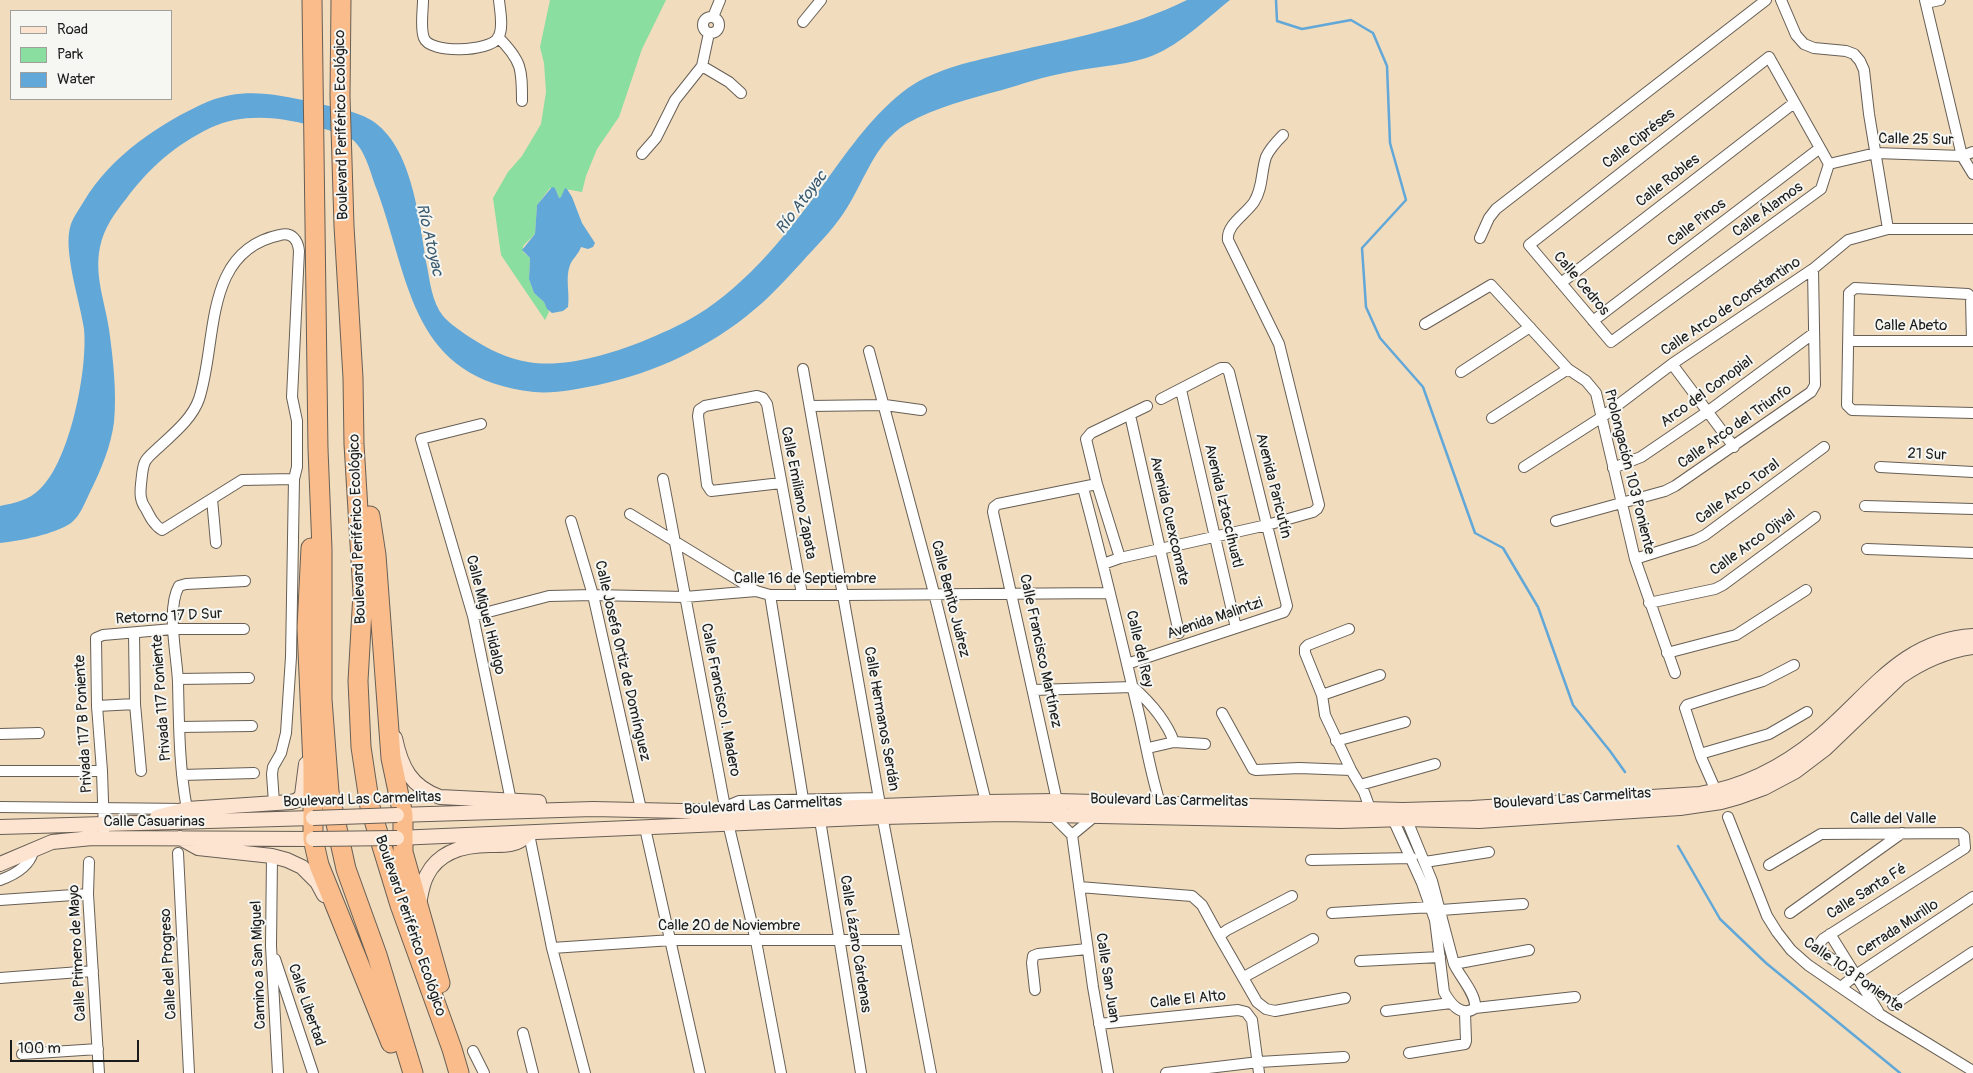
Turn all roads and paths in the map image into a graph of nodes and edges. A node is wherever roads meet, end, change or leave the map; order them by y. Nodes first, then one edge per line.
1 (312, 0) edge
2 (341, 0) edge
3 (423, 0) edge
4 (499, 0) edge
5 (720, 0) edge
6 (821, 0) edge
7 (1766, 0) edge
8 (1781, 0) edge
9 (1940, 0) edge
10 (1925, 2) edge
11 (803, 22) dead end
12 (498, 37) junction
13 (702, 66) junction
14 (741, 93) dead end
15 (522, 101) dead end
16 (1794, 104) junction
17 (1283, 135) dead end
18 (1820, 148) junction
19 (1973, 152) edge
20 (1876, 153) junction
21 (642, 154) dead end
22 (1962, 156) junction
23 (1829, 164) junction
24 (1973, 174) edge
25 (1888, 229) junction
26 (1973, 229) edge
27 (1480, 238) dead end
28 (1529, 245) joint
29 (1814, 269) junction
30 (1561, 283) junction
31 (1593, 321) junction
32 (1425, 324) dead end
33 (1530, 327) junction
34 (1814, 333) junction
35 (1849, 341) junction
36 (1972, 341) edge
37 (1611, 342) joint
38 (869, 350) dead end
39 (1672, 364) junction
40 (803, 369) dead end
41 (1568, 369) junction
42 (1461, 372) dead end
43 (1180, 390) junction
44 (1161, 399) dead end
45 (885, 404) junction
46 (810, 406) junction
47 (1147, 406) dead end
48 (921, 410) dead end
49 (1708, 412) junction
50 (1973, 413) edge
51 (1130, 415) junction
52 (1602, 417) junction
53 (1492, 418) dead end
54 (481, 424) dead end
55 (354, 444) junction
56 (1734, 447) junction
57 (1824, 447) dead end
58 (318, 449) junction
59 (1524, 467) dead end
60 (1880, 467) dead end
61 (1614, 468) junction
62 (1973, 472) edge
63 (294, 479) junction
64 (663, 479) dead end
65 (781, 483) junction
66 (1097, 484) junction
67 (1083, 488) junction
68 (212, 499) junction
69 (1621, 502) junction
70 (1865, 506) dead end
71 (1973, 509) edge
72 (630, 514) dead end
73 (1815, 517) dead end
74 (571, 521) dead end
75 (1556, 521) dead end
76 (1267, 525) junction
77 (1214, 536) junction
78 (675, 541) junction
79 (216, 543) dead end
80 (1867, 548) dead end
81 (1160, 549) junction
82 (1973, 553) edge
83 (1120, 558) junction
84 (1635, 558) junction
85 (1103, 564) junction
86 (245, 581) dead end
87 (1806, 590) dead end
88 (756, 591) junction
89 (934, 593) junction
90 (1110, 593) junction
91 (593, 594) junction
92 (770, 594) junction
93 (802, 594) junction
94 (1012, 594) junction
95 (844, 596) junction
96 (685, 597) junction
97 (1649, 603) junction
98 (1284, 612) joint
99 (473, 616) junction
100 (1236, 628) junction
101 (173, 629) junction
102 (244, 629) dead end
103 (1349, 629) dead end
104 (134, 633) junction
105 (1180, 633) dead end
106 (1973, 636) edge
107 (96, 638) joint
108 (1951, 645) junction
109 (1973, 647) edge
110 (1667, 653) junction
111 (1128, 664) junction
112 (1794, 665) dead end
113 (383, 668) junction
114 (1675, 673) dead end
115 (1380, 676) dead end
116 (248, 678) dead end
117 (178, 680) junction
118 (1133, 687) junction
119 (1034, 690) junction
120 (1322, 695) junction
121 (135, 704) junction
122 (96, 706) junction
123 (1807, 712) dead end
124 (1222, 713) dead end
125 (1405, 722) dead end
126 (252, 726) dead end
127 (179, 727) junction
128 (311, 731) junction
129 (39, 733) dead end
130 (0, 734) edge
131 (1336, 741) junction
132 (1174, 742) junction
133 (1206, 744) dead end
134 (1148, 748) junction
135 (1700, 754) junction
136 (1435, 764) dead end
137 (1350, 770) junction
138 (0, 771) edge
139 (102, 771) junction
140 (141, 771) dead end
141 (254, 773) dead end
142 (182, 775) junction
143 (1360, 785) junction
144 (1716, 791) junction
145 (803, 799) junction
146 (511, 801) junction
147 (1057, 801) junction
148 (986, 802) junction
149 (274, 803) junction
150 (0, 807) edge
151 (104, 808) junction
152 (187, 809) junction
153 (593, 809) junction
154 (641, 809) junction
155 (1163, 810) junction
156 (882, 811) junction
157 (1372, 814) junction
158 (1397, 814) junction
159 (400, 815) junction
160 (1052, 815) junction
161 (1095, 816) junction
162 (1728, 817) dead end
163 (313, 818) junction
164 (727, 818) junction
165 (820, 820) junction
166 (136, 822) junction
167 (0, 827) edge
168 (645, 828) junction
169 (104, 831) junction
170 (1902, 833) junction
171 (529, 834) junction
172 (1072, 835) junction
173 (1964, 836) joint
174 (180, 838) junction
175 (400, 838) junction
176 (313, 839) junction
177 (33, 852) junction
178 (1489, 852) dead end
179 (178, 854) dead end
180 (272, 856) junction
181 (1412, 858) junction
182 (1311, 860) dead end
183 (90, 862) dead end
184 (1424, 862) junction
185 (0, 864) edge
186 (1769, 865) dead end
187 (0, 880) edge
188 (1079, 887) junction
189 (88, 894) junction
190 (1292, 896) dead end
191 (1973, 897) edge
192 (0, 900) edge
193 (1523, 904) dead end
194 (418, 905) junction
195 (1436, 909) junction
196 (1332, 913) dead end
197 (1790, 913) dead end
198 (342, 924) junction
199 (1830, 934) junction
200 (1219, 936) junction
201 (1313, 939) dead end
202 (672, 940) junction
203 (906, 940) junction
204 (756, 941) junction
205 (840, 942) junction
206 (271, 946) junction
207 (552, 948) junction
208 (1088, 949) junction
209 (1528, 950) dead end
210 (1973, 952) edge
211 (1440, 957) junction
212 (1360, 961) dead end
213 (1454, 964) junction
214 (93, 971) junction
215 (1856, 975) junction
216 (1244, 977) junction
217 (0, 978) edge
218 (1841, 987) junction
219 (1036, 990) dead end
220 (1575, 997) dead end
221 (1345, 998) dead end
222 (1451, 1004) junction
223 (1893, 1005) dead end
224 (1470, 1010) junction
225 (1386, 1011) dead end
226 (1881, 1015) junction
227 (1099, 1024) junction
228 (523, 1033) dead end
229 (452, 1049) junction
230 (98, 1050) junction
231 (473, 1051) dead end
232 (1409, 1053) dead end
233 (22, 1054) dead end
234 (1344, 1057) dead end
235 (1259, 1068) edge
236 (1973, 1071) edge
237 (99, 1073) edge
238 (190, 1073) edge
239 (278, 1073) edge
240 (314, 1073) edge
241 (402, 1073) edge
242 (413, 1073) edge
243 (459, 1073) edge
244 (484, 1073) edge
245 (533, 1073) edge
246 (585, 1073) edge
247 (700, 1073) edge
248 (781, 1073) edge
249 (862, 1073) edge
250 (931, 1073) edge
251 (1108, 1073) edge
252 (1166, 1073) edge

1 - 58 highway, Boulevard Periférico Ecológico
2 - 55 highway, Boulevard Periférico Ecológico
3 - 12 street
4 - 12 street
5 - 13 street
6 - 11 street
7 - 27 street
8 - 20 street
9 - 10 street
10 - 22 street
12 - 15 street
13 - 14 street
13 - 21 street
16 - 18 street
16 - 28 street, Calle Cipréses
16 - 30 street, Calle Robles
17 - 76 street
18 - 23 street
18 - 31 street, Calle Pinos
19 - 22 street, Calle 25 Sur
20 - 22 street, Calle 25 Sur
20 - 23 street, Calle 25 Sur
20 - 25 street
22 - 24 street
23 - 37 street, Calle Álamos
25 - 26 street, Calle Arco de Constantino
25 - 29 street, Calle Arco de Constantino
28 - 30 street, Calle Cedros
29 - 34 street, Calle Arco del Triunfo
29 - 39 street, Calle Arco de Constantino
30 - 31 street, Calle Cedros
31 - 37 street, Calle Cedros
32 - 33 street, Prolongación 103 Poniente
33 - 41 street, Prolongación 103 Poniente
33 - 42 street
34 - 49 street, Arco del Conopial
34 - 56 street, Calle Arco del Triunfo
35 - 36 street, Calle Abeto
35 - 36 street
35 - 50 street
38 - 45 street, Calle Benito Juárez
39 - 49 street
39 - 52 street, Calle Arco de Constantino
40 - 46 street, Calle Hermanos Serdán
41 - 52 street, Prolongación 103 Poniente
41 - 53 street
43 - 44 street
43 - 76 street, Avenida Paricutín
43 - 77 street, Avenida Iztaccíhuatl
45 - 46 street
45 - 48 street
45 - 89 street, Calle Benito Juárez
46 - 95 street, Calle Hermanos Serdán
47 - 51 street
49 - 56 street
49 - 61 street, Arco del Conopial
51 - 66 street
51 - 81 street, Avenida Cuexcomate
52 - 59 street, Calle Arco de Constantino
52 - 61 street, Prolongación 103 Poniente
54 - 99 street, Calle Miguel Hidalgo
55 - 113 highway
55 - 229 highway, Boulevard Periférico Ecológico
56 - 69 street, Calle Arco del Triunfo
57 - 84 street, Calle Arco Toral
58 - 128 highway
58 - 242 highway, Boulevard Periférico Ecológico
60 - 62 street, 21 Sur
61 - 69 street, Prolongación 103 Poniente
63 - 68 street
63 - 68 street
63 - 149 street
64 - 78 street, Calle Francisco I. Madero
65 - 65 street, Calle Emiliano Zapata
65 - 93 street, Calle Emiliano Zapata
66 - 67 street
66 - 83 street
67 - 85 street, Calle del Rey
67 - 94 street, Calle Francisco Martínez
68 - 79 street
69 - 75 street, Calle Arco del Triunfo
69 - 84 street, Prolongación 103 Poniente
70 - 71 street
72 - 78 street
73 - 97 street, Calle Arco Ojival
74 - 91 street, Calle Josefa Ortiz de Domínguez
76 - 77 street
76 - 98 street, Avenida Paricutín
77 - 81 street
77 - 100 street, Avenida Iztaccíhuatl
78 - 88 street
78 - 96 street, Calle Francisco I. Madero
80 - 82 street
81 - 83 street
81 - 105 street, Avenida Cuexcomate
83 - 85 street
84 - 97 street, Prolongación 103 Poniente
85 - 90 street, Calle del Rey
86 - 101 street, Privada 117 Poniente
87 - 110 street
88 - 92 street, Calle 16 de Septiembre
88 - 96 street, Calle 16 de Septiembre
89 - 94 street, Calle 16 de Septiembre
89 - 95 street, Calle 16 de Septiembre
89 - 148 street, Calle Benito Juárez
90 - 94 street, Calle 16 de Septiembre
90 - 111 street, Calle del Rey
91 - 96 street, Calle 16 de Septiembre
91 - 99 street, Calle 16 de Septiembre
91 - 154 street, Calle Josefa Ortiz de Domínguez
92 - 93 street, Calle 16 de Septiembre
92 - 145 street
93 - 95 street, Calle 16 de Septiembre
94 - 119 street, Calle Francisco Martínez
95 - 156 street, Calle Hermanos Serdán
96 - 164 street, Calle Francisco I. Madero
97 - 110 street, Prolongación 103 Poniente
98 - 100 street, Avenida Malintzi
99 - 146 street, Calle Miguel Hidalgo
100 - 111 street, Avenida Malintzi
101 - 102 street, Retorno 17 D Sur
101 - 104 street, Retorno 17 D Sur
101 - 117 street, Privada 117 Poniente
103 - 120 street
104 - 107 street, Retorno 17 D Sur
104 - 121 street
106 - 108 main road, Boulevard Las Carmelitas
107 - 122 street, Privada 117 B Poniente
108 - 109 main road, Boulevard Las Carmelitas
108 - 144 main road, Boulevard Las Carmelitas
108 - 158 main road, Boulevard Las Carmelitas
110 - 114 street, Prolongación 103 Poniente
111 - 118 street, Calle del Rey
112 - 135 street
113 - 146 main road
113 - 159 highway
115 - 120 street
116 - 117 street
117 - 127 street, Privada 117 Poniente
118 - 119 street
118 - 132 street
118 - 134 street, Calle del Rey
119 - 147 street, Calle Francisco Martínez
120 - 131 street
121 - 122 street
121 - 140 street
122 - 139 street, Privada 117 B Poniente
123 - 135 street
124 - 137 street
125 - 131 street
126 - 127 street
127 - 142 street, Privada 117 Poniente
128 - 149 main road
128 - 163 highway
129 - 130 street
131 - 137 street
132 - 133 street
132 - 134 street
134 - 155 street, Calle del Rey
135 - 144 street
136 - 143 street
137 - 143 street
138 - 139 street
139 - 151 street, Privada 117 B Poniente
141 - 142 street
142 - 152 street, Privada 117 Poniente
143 - 157 street
144 - 158 main road, Boulevard Las Carmelitas
145 - 156 street, Boulevard Las Carmelitas
145 - 164 street, Boulevard Las Carmelitas
146 - 153 main road
147 - 148 main road, Boulevard Las Carmelitas
147 - 155 main road, Boulevard Las Carmelitas
148 - 156 main road, Boulevard Las Carmelitas
149 - 152 main road
150 - 151 street
151 - 152 street
151 - 169 street, Privada 117 B Poniente
152 - 166 main road
153 - 154 main road, Boulevard Las Carmelitas
153 - 159 main road, Boulevard Las Carmelitas
154 - 164 main road, Boulevard Las Carmelitas
155 - 157 main road, Boulevard Las Carmelitas
155 - 161 main road, Boulevard Las Carmelitas
156 - 160 main road, Boulevard Las Carmelitas
156 - 164 main road, Boulevard Las Carmelitas
156 - 165 main road, Boulevard Las Carmelitas
156 - 203 street, Calle Hermanos Serdán
157 - 158 main road, Boulevard Las Carmelitas
158 - 181 street
158 - 184 street
159 - 163 main road, Boulevard Las Carmelitas, bridge
159 - 175 highway
160 - 161 main road, Boulevard Las Carmelitas
160 - 172 street
161 - 172 street
162 - 218 street, Calle 103 Poniente
163 - 166 main road, Boulevard Las Carmelitas
163 - 176 highway
164 - 165 main road, Boulevard Las Carmelitas
164 - 168 main road, Boulevard Las Carmelitas
164 - 204 street, Calle Francisco I. Madero
165 - 205 street, Calle Lázaro Cárdenas
166 - 169 main road, Boulevard Las Carmelitas
167 - 169 main road, Boulevard Las Carmelitas
168 - 171 main road, Boulevard Las Carmelitas
168 - 202 street
169 - 174 main road, Calle Casuarinas
169 - 177 main road, Calle Casuarinas
170 - 173 street, Calle del Valle
170 - 186 street, Calle del Valle
170 - 197 street
171 - 175 main road, Boulevard Las Carmelitas
171 - 194 main road
171 - 207 street
172 - 188 street, Calle San Juan
173 - 199 street, Calle Santa Fé
174 - 176 main road, Calle Casuarinas
174 - 180 main road
175 - 176 main road, Boulevard Las Carmelitas, bridge
175 - 194 highway
176 - 198 highway
177 - 185 main road, Calle Casuarinas
177 - 187 street
178 - 184 street
179 - 238 street, Calle del Progreso
180 - 198 main road
180 - 206 street, Camino a San Miguel
181 - 182 street
181 - 195 street
183 - 189 street, Calle Primero de Mayo
184 - 195 street
188 - 200 street
188 - 208 street, Calle San Juan
189 - 192 street
189 - 214 street, Calle Primero de Mayo
190 - 200 street
191 - 215 street, Cerrada Murillo
193 - 195 street
194 - 229 highway
195 - 196 street
195 - 211 street
195 - 213 street
198 - 241 highway
199 - 215 street
199 - 215 street, Calle Santa Fé
200 - 216 street
201 - 216 street
202 - 204 street, Calle 20 de Noviembre
202 - 207 street, Calle 20 de Noviembre
202 - 247 street
203 - 205 street, Calle 20 de Noviembre
203 - 250 street, Calle Hermanos Serdán
204 - 205 street, Calle 20 de Noviembre
204 - 248 street, Calle Francisco I. Madero
205 - 249 street, Calle Lázaro Cárdenas
206 - 239 street, Camino a San Miguel
206 - 240 street, Calle Libertad
207 - 246 street
208 - 219 street
208 - 227 street, Calle San Juan
209 - 213 street
210 - 223 street
211 - 212 street
211 - 222 street
213 - 224 street
214 - 217 street
214 - 230 street, Calle Primero de Mayo
215 - 218 street, Cerrada Murillo
215 - 226 street
216 - 221 street
218 - 226 street, Calle 103 Poniente
220 - 224 street
222 - 224 street
222 - 225 street
224 - 232 street
226 - 236 street, Calle 103 Poniente
227 - 235 street, Calle El Alto
227 - 251 street, Calle San Juan
228 - 245 street
229 - 243 highway, Boulevard Periférico Ecológico
230 - 233 street
230 - 237 street, Calle Primero de Mayo
231 - 244 street
234 - 235 street
235 - 252 street

